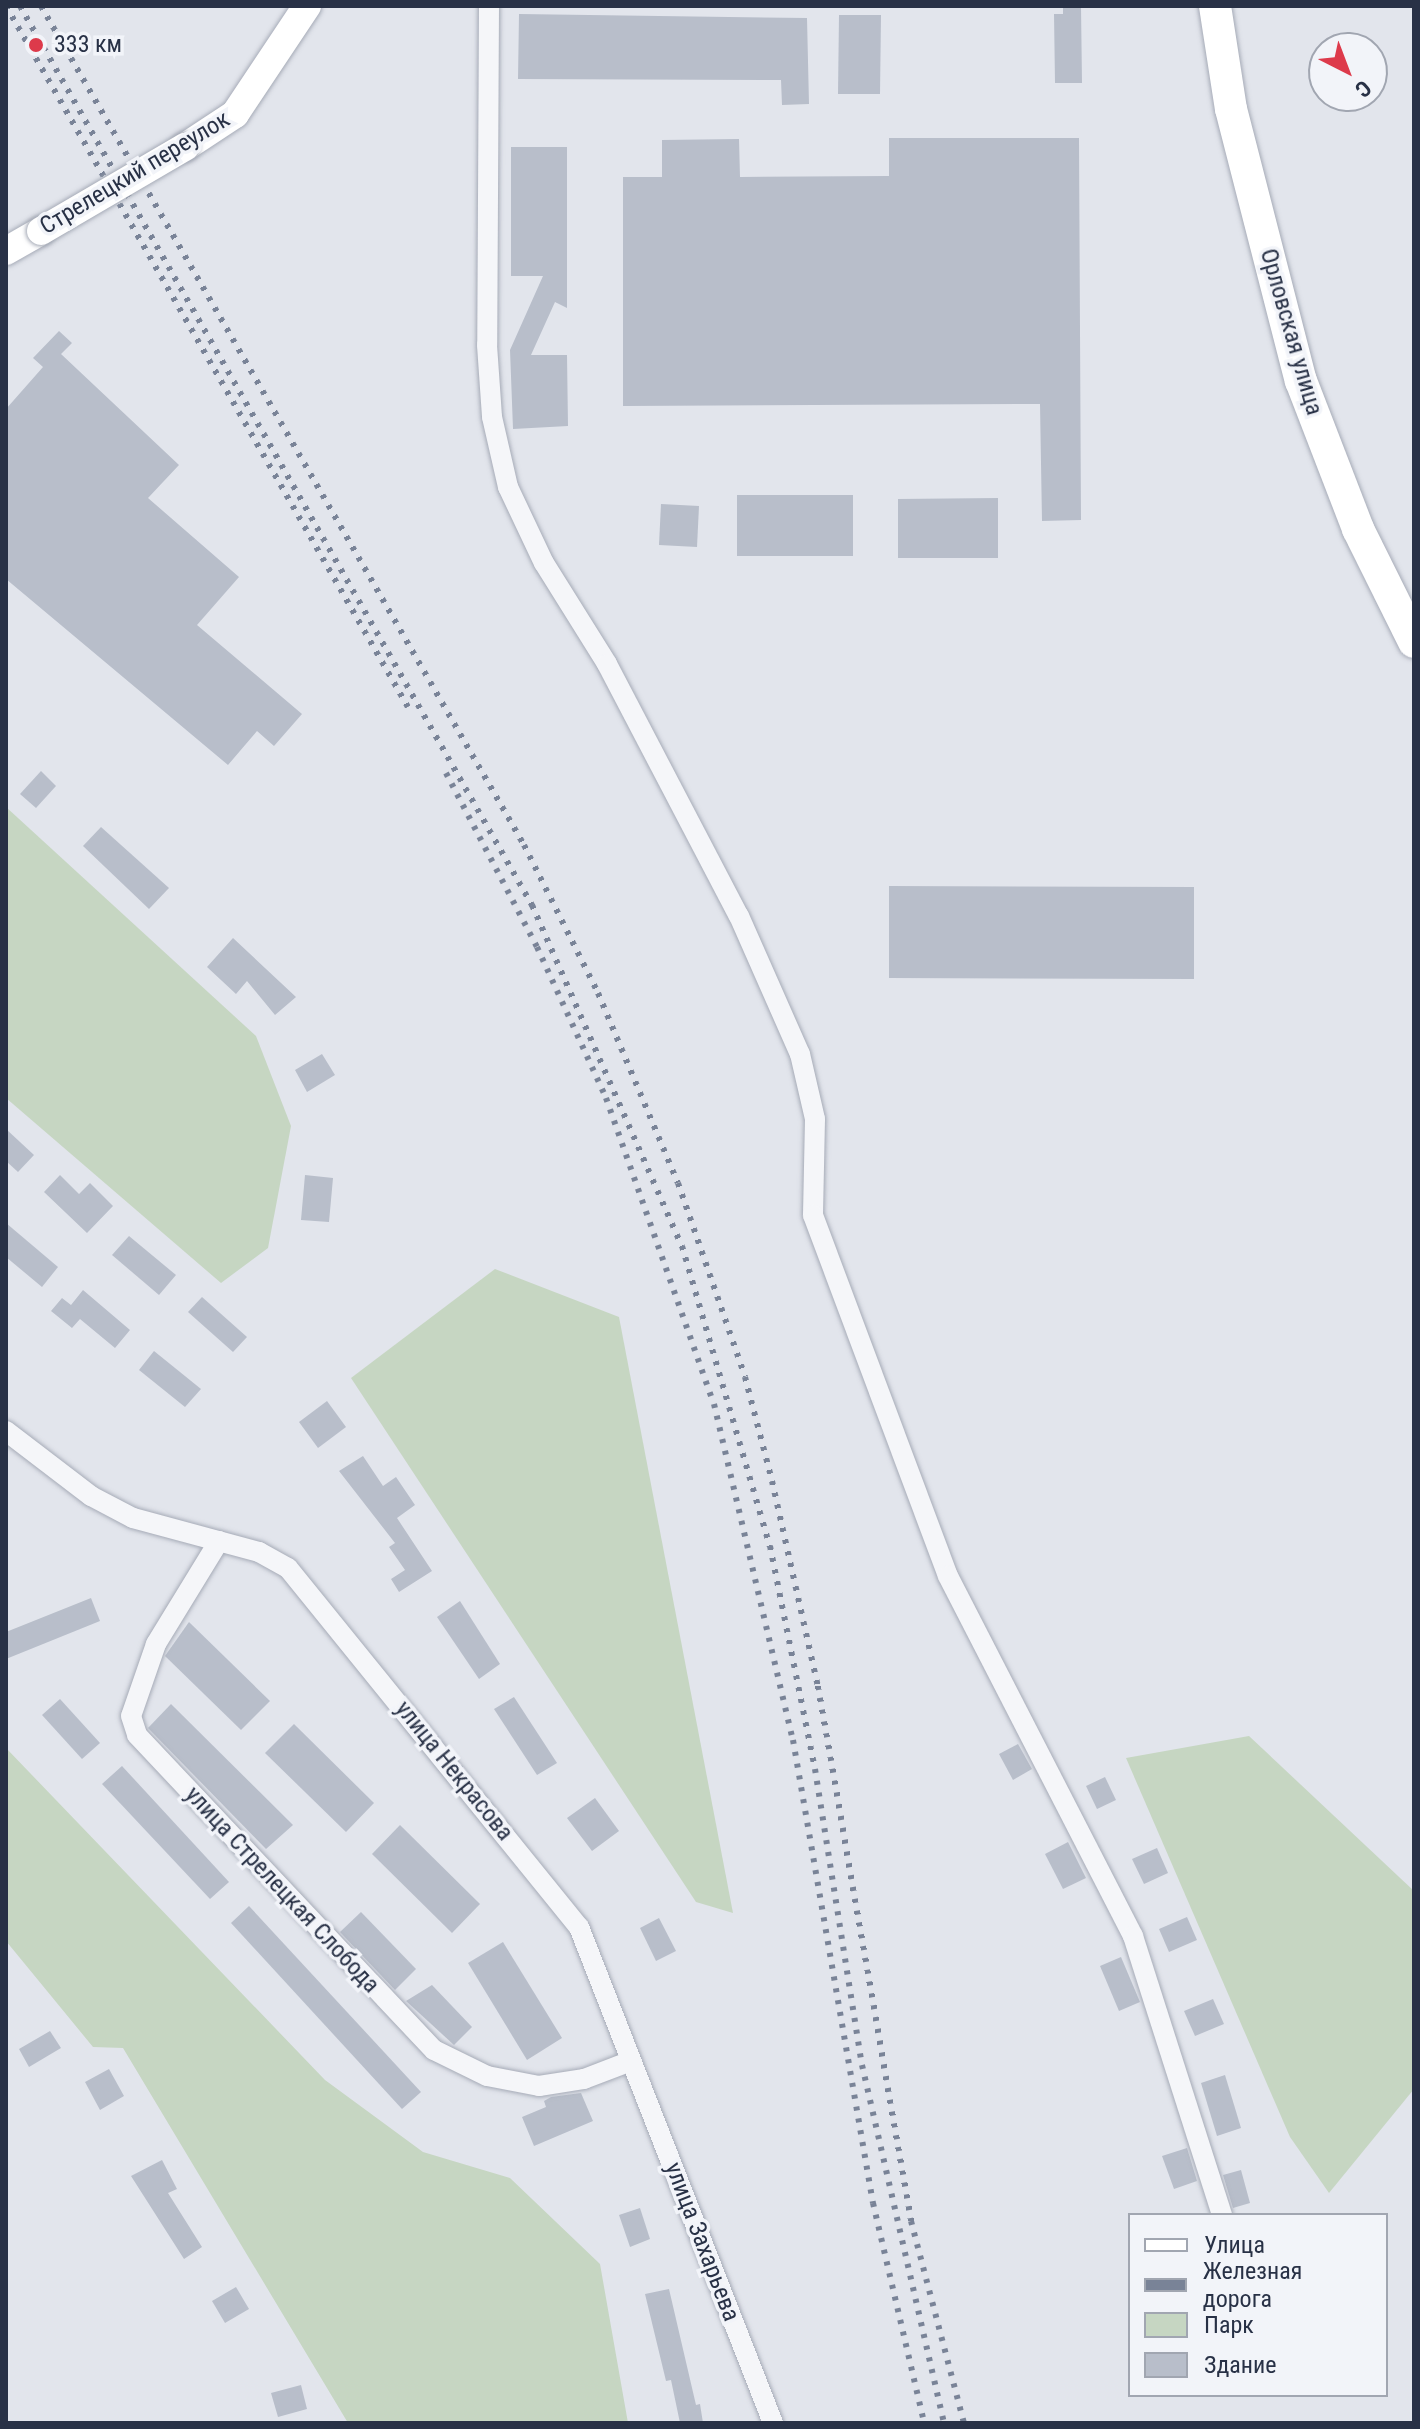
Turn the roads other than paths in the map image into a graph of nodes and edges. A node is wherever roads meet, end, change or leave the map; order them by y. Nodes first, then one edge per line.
1 (307, 6) edge
2 (489, 6) edge
3 (1215, 6) edge
4 (6, 251) edge
5 (1414, 642) edge
6 (6, 1431) edge
7 (215, 1541) junction
8 (631, 2061) junction
9 (1221, 2213) edge
10 (773, 2423) edge

1 - 4 main road, Стрелецкий переулок, bridge
2 - 9 street
3 - 5 main road, Орловская улица
6 - 7 street, улица Некрасова
7 - 8 street, улица Некрасова
7 - 8 street, улица Стрелецкая Слобода
8 - 10 street, улица Захарьева

